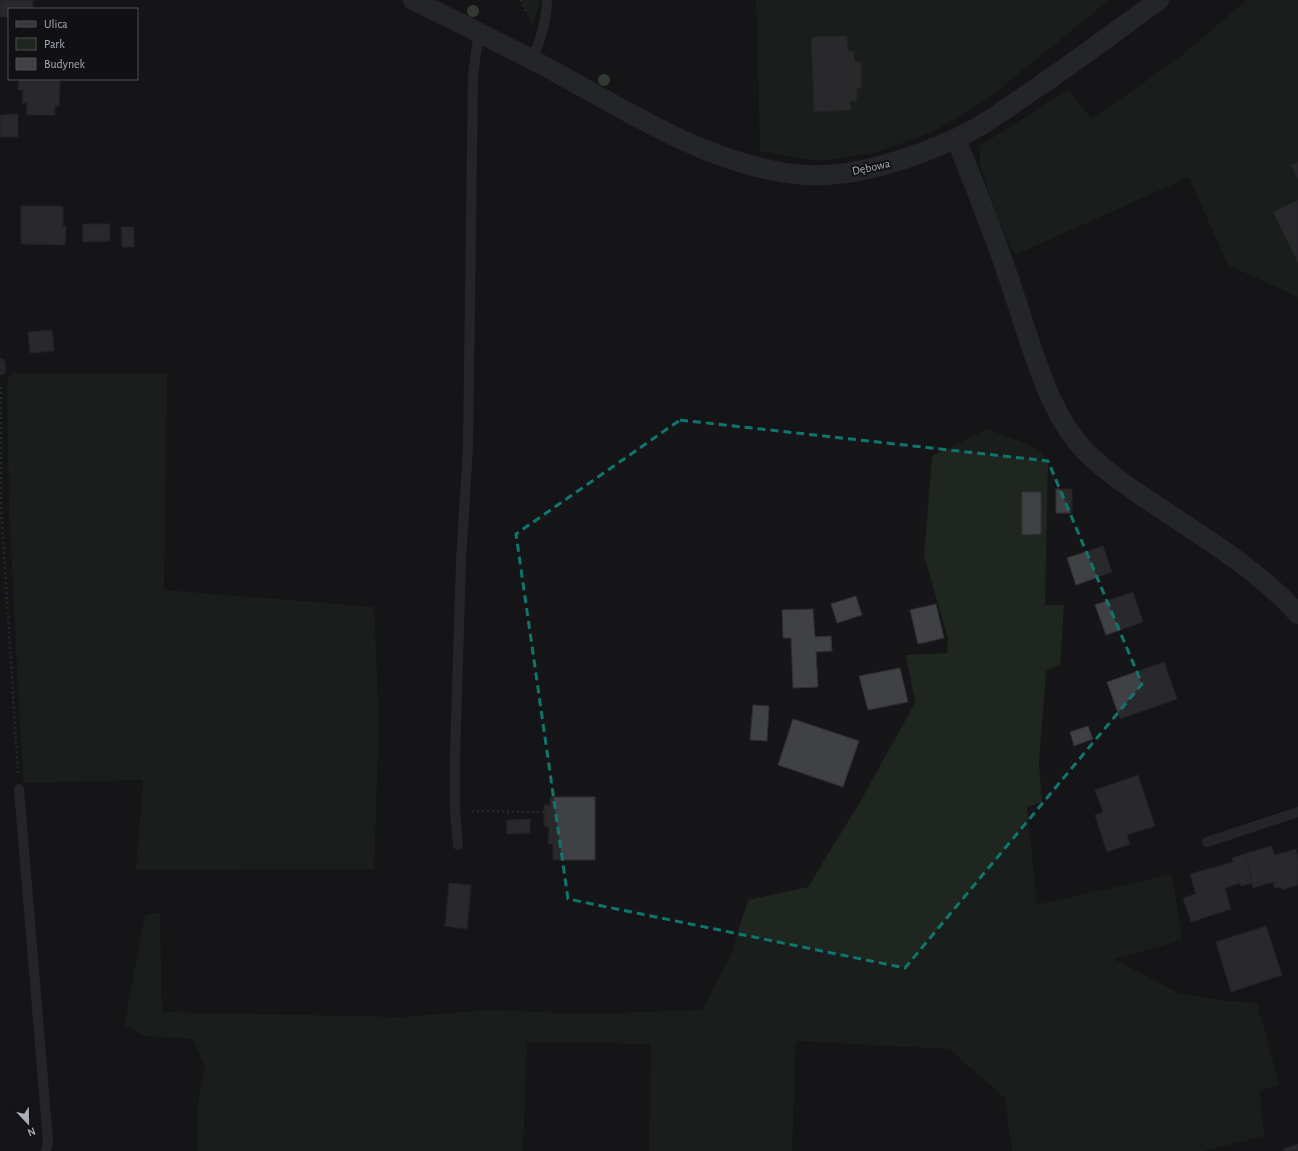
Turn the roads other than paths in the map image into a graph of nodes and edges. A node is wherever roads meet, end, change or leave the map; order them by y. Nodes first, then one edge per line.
1 (413, 0) edge
2 (547, 0) edge
3 (1159, 0) edge
4 (479, 32) junction
5 (532, 59) junction
6 (956, 139) junction
7 (1298, 614) edge
8 (18, 789) road end
9 (1298, 812) edge
10 (1207, 842) dead end
11 (458, 845) dead end
12 (46, 1151) edge

1 - 4 street, Dębowa
2 - 5 lane
3 - 6 street, Dębowa
4 - 5 street, Dębowa
4 - 11 lane
5 - 6 street, Dębowa
6 - 7 street
8 - 12 lane
9 - 10 lane

